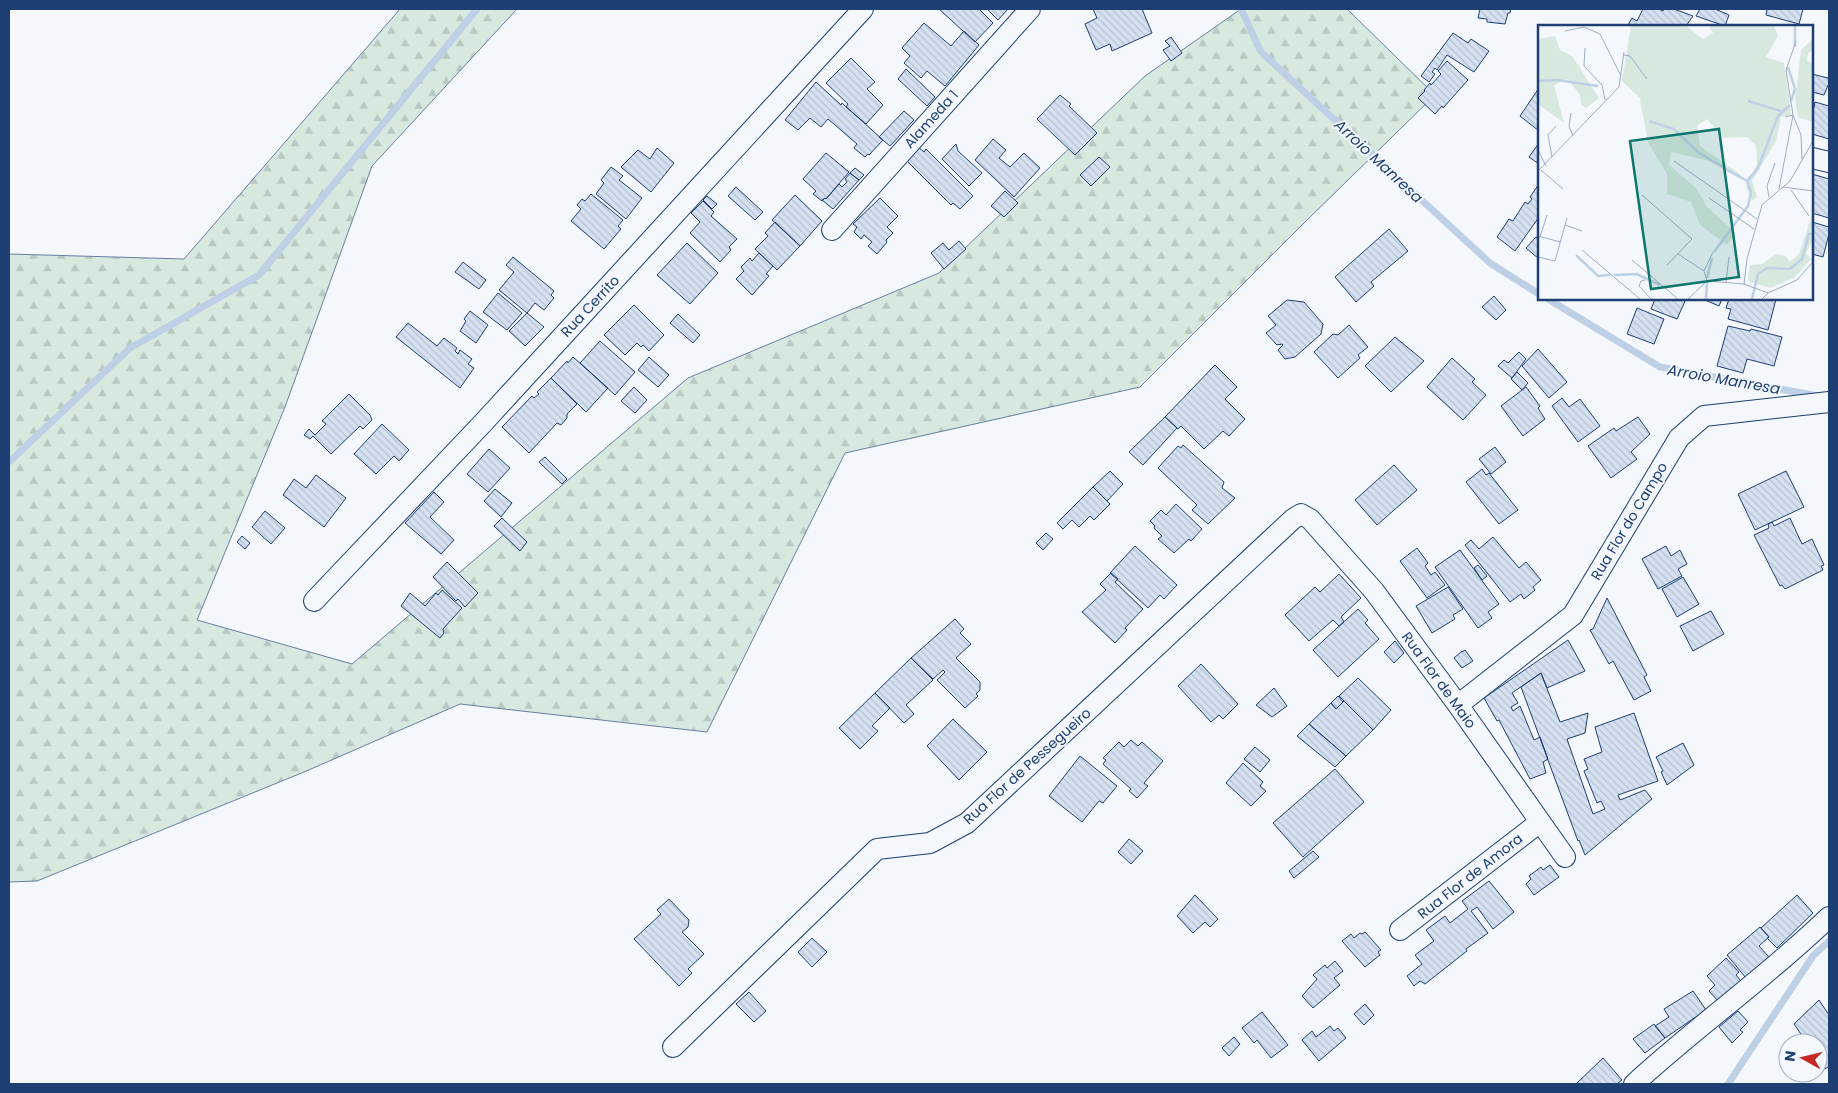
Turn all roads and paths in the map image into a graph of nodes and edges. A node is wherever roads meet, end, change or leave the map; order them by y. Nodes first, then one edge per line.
1 (863, 9) edge
2 (1030, 9) edge
3 (1813, 158) edge
4 (1829, 162) edge
5 (832, 230) dead end
6 (1829, 402) edge
7 (1301, 514) joint
8 (314, 601) dead end
9 (1458, 705) junction
10 (1540, 822) junction
11 (1565, 857) dead end
12 (1829, 917) edge
13 (1400, 930) dead end
14 (673, 1047) dead end
15 (1634, 1084) edge

1 - 8 street, Rua Cerrito
2 - 5 street, Alameda 1
3 - 4 street
6 - 9 street, Rua Flor do Campo
7 - 9 street, Rua Flor de Maio
7 - 14 street, Rua Flor de Pessegueiro
9 - 10 street, Rua Flor de Maio
10 - 11 street, Rua Flor de Maio
10 - 13 street, Rua Flor de Amora
12 - 15 street

